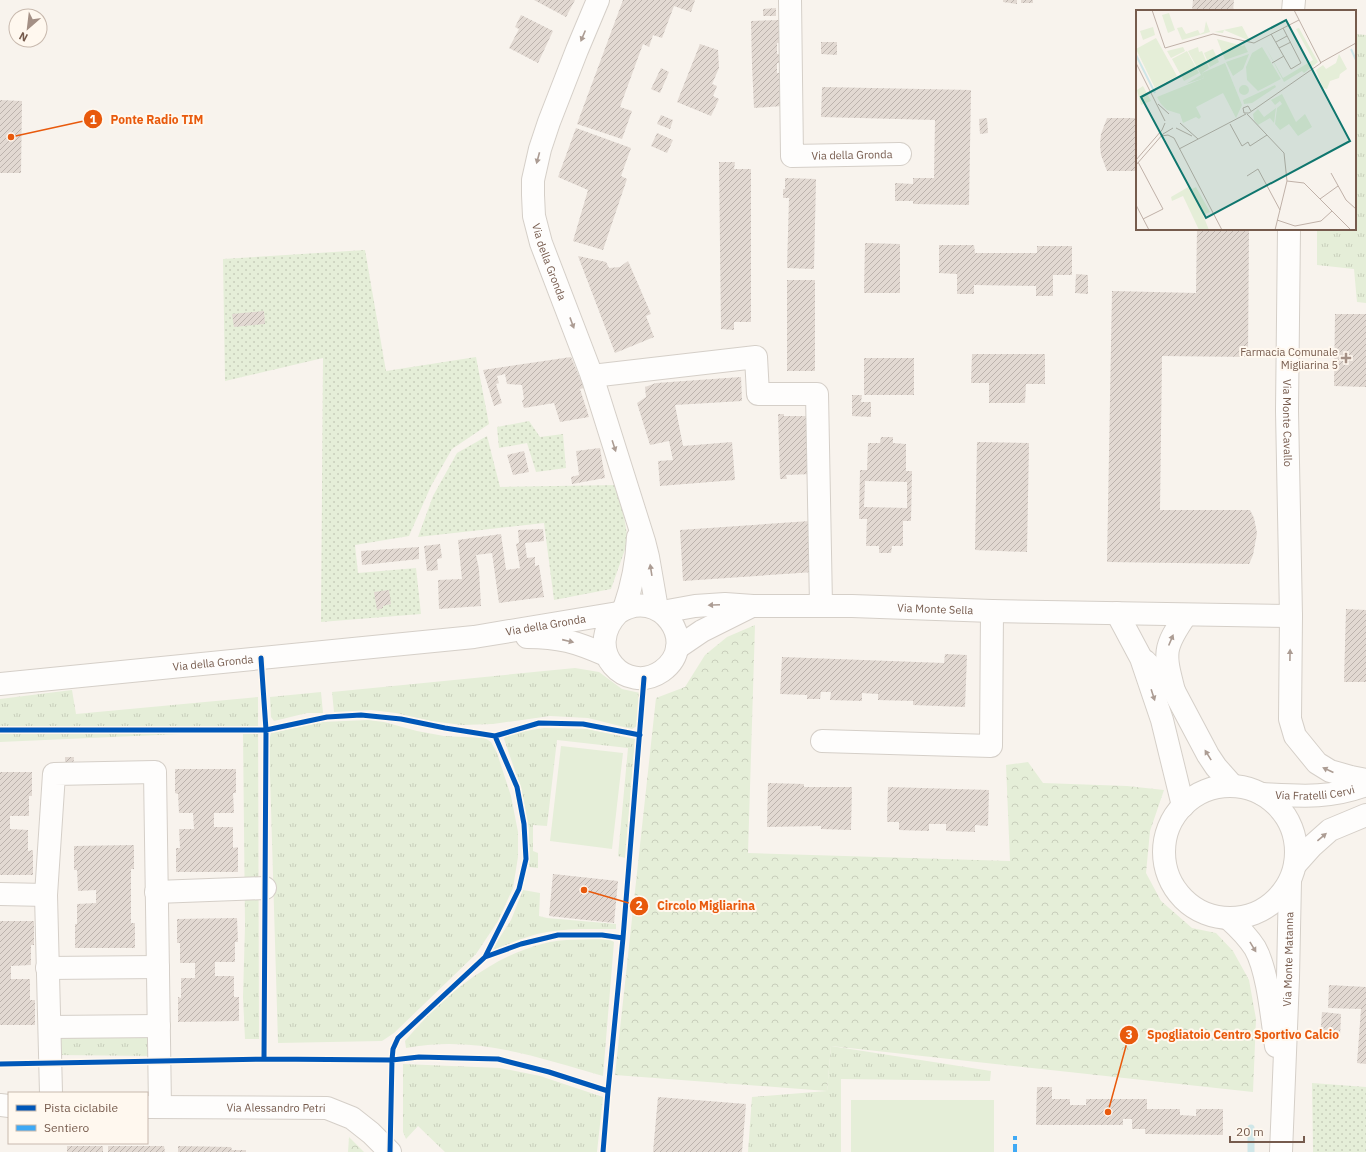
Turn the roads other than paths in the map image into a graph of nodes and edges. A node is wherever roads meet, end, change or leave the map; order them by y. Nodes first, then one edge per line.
1 (598, 0) edge
2 (790, 0) edge
3 (1294, 0) edge
4 (1293, 10) edge
5 (900, 154) dead end
6 (1289, 230) edge
7 (592, 376) junction
8 (638, 524) junction
9 (821, 605) junction
10 (753, 606) junction
11 (659, 610) junction
12 (621, 611) junction
13 (992, 611) junction
14 (1117, 613) junction
15 (1186, 615) junction
16 (1291, 616) junction
17 (474, 637) junction
18 (677, 648) junction
19 (606, 655) junction
20 (1141, 658) junction
21 (0, 684) edge
22 (1174, 691) junction
23 (822, 741) dead end
24 (1366, 780) edge
25 (1232, 785) junction
26 (1366, 785) edge
27 (1262, 794) junction
28 (1183, 806) junction
29 (1366, 815) edge
30 (1293, 873) junction
31 (265, 888) dead end
32 (156, 892) junction
33 (0, 894) edge
34 (46, 895) junction
35 (1228, 918) junction
36 (158, 967) junction
37 (47, 968) junction
38 (159, 1026) junction
39 (50, 1027) junction
40 (1284, 1086) junction
41 (51, 1092) edge
42 (153, 1107) edge
43 (390, 1152) edge
44 (1281, 1152) edge

1 -> 7 street, Via della Gronda
2 - 5 street, Via della Gronda
3 - 4 street
6 - 16 street, Via Monte Cavallo
7 -> 8 street, Via della Gronda
7 - 9 street
11 -> 8 street, Via della Gronda
8 - 12 street, Via della Gronda
9 - 10 street, Via Monte Sella
9 - 13 street, Via Monte Sella
10 -> 11 street, Via Monte Sella
10 - 18 street, Via Monte Sella
11 - 12 street
11 - 18 street
12 - 17 street, Via della Gronda
12 - 19 street
13 - 14 street, Via Monte Sella
13 - 23 street
14 - 15 street, Via Monte Sella
14 - 20 street
15 - 16 street, Via Monte Sella
22 -> 15 street
24 -> 16 street, Via Monte Cavallo
17 -> 19 street, Via della Gronda
17 - 21 street, Via della Gronda
18 - 19 street
20 - 22 street
20 -> 28 street
25 -> 22 street
25 - 27 street
25 - 28 street
26 - 27 street, Via Fratelli Cervi
27 - 30 street
28 - 35 street
30 -> 29 street
30 - 35 street
30 - 40 street, Via Monte Matanna
31 - 32 street
32 - 34 street
32 - 36 street
33 - 34 street
34 - 37 street
35 -> 40 street, Via Monte Matanna
36 - 37 street
36 - 38 street
37 - 39 street
38 - 39 street
38 - 42 street
39 - 41 street
40 - 44 street, Via Monte Matanna
42 - 43 street, Via Alessandro Petri

